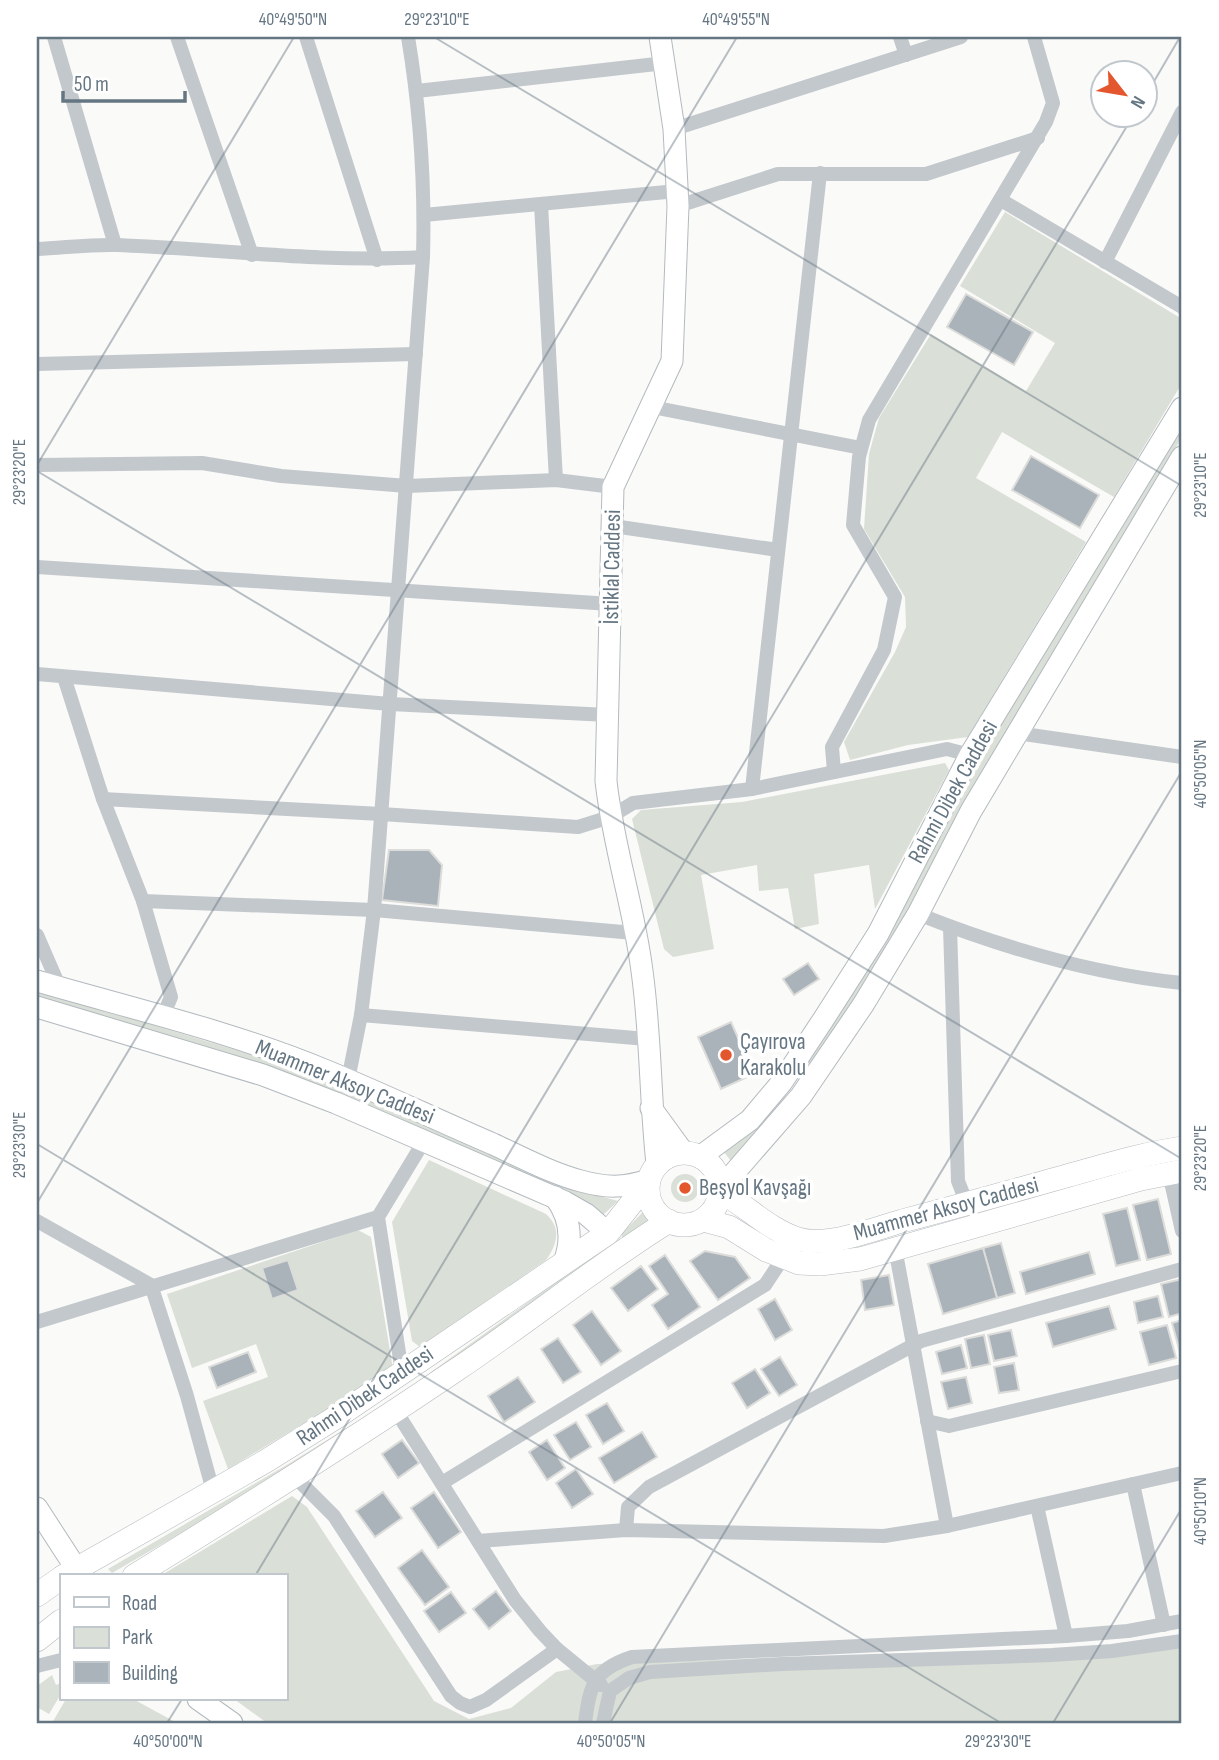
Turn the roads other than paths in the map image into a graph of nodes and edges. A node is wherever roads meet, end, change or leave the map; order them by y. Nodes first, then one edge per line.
1 (54, 37) edge
2 (177, 37) edge
3 (306, 37) edge
4 (408, 37) edge
5 (660, 37) edge
6 (900, 37) edge
7 (961, 37) edge
8 (1034, 37) edge
9 (906, 55) junction
10 (665, 63) junction
11 (417, 92) junction
12 (1182, 112) edge
13 (674, 130) junction
14 (1038, 138) junction
15 (820, 173) junction
16 (677, 198) junction
17 (1001, 200) junction
18 (541, 204) junction
19 (424, 215) junction
20 (115, 245) junction
21 (37, 249) edge
22 (252, 255) junction
23 (423, 257) junction
24 (377, 260) junction
25 (1105, 262) junction
26 (1182, 307) edge
27 (416, 354) junction
28 (37, 364) edge
29 (652, 407) junction
30 (1182, 408) edge
31 (791, 434) junction
32 (861, 448) junction
33 (1182, 457) edge
34 (37, 465) edge
35 (555, 480) junction
36 (407, 486) junction
37 (613, 487) junction
38 (613, 526) junction
39 (778, 550) junction
40 (37, 567) edge
41 (398, 589) junction
42 (611, 604) junction
43 (37, 674) edge
44 (64, 677) junction
45 (390, 704) junction
46 (607, 715) junction
47 (1017, 733) junction
48 (970, 755) junction
49 (1182, 757) edge
50 (834, 772) junction
51 (752, 789) junction
52 (103, 799) junction
53 (381, 814) junction
54 (610, 817) junction
55 (143, 901) junction
56 (374, 910) junction
57 (918, 914) junction
58 (950, 927) junction
59 (634, 933) junction
60 (37, 934) edge
61 (37, 981) edge
62 (1182, 983) edge
63 (60, 988) junction
64 (37, 1007) edge
65 (361, 1015) junction
66 (163, 1016) junction
67 (647, 1038) junction
68 (348, 1080) junction
69 (651, 1108) junction
70 (424, 1141) junction
71 (1182, 1148) edge
72 (692, 1154) junction
73 (1176, 1172) edge
74 (651, 1179) junction
75 (721, 1190) junction
76 (555, 1197) junction
77 (967, 1204) junction
78 (378, 1217) junction
79 (703, 1220) junction
80 (37, 1222) edge
81 (669, 1222) junction
82 (1182, 1231) edge
83 (608, 1233) junction
84 (629, 1246) junction
85 (895, 1248) junction
86 (783, 1258) junction
87 (564, 1262) junction
88 (1182, 1269) edge
89 (152, 1285) junction
90 (37, 1322) edge
91 (913, 1346) junction
92 (1182, 1371) edge
93 (402, 1373) junction
94 (396, 1411) junction
95 (927, 1421) junction
96 (1182, 1473) edge
97 (295, 1477) junction
98 (442, 1483) junction
99 (1133, 1484) junction
100 (213, 1491) junction
101 (1037, 1506) junction
102 (37, 1508) edge
103 (947, 1526) junction
104 (626, 1530) junction
105 (46, 1535) edge
106 (478, 1541) junction
107 (69, 1574) edge
108 (72, 1574) edge
109 (137, 1574) edge
110 (60, 1581) edge
111 (37, 1595) edge
112 (1182, 1621) edge
113 (60, 1622) edge
114 (1164, 1625) junction
115 (1066, 1636) junction
116 (37, 1640) edge
117 (1182, 1641) edge
118 (557, 1649) junction
119 (60, 1660) edge
120 (37, 1666) edge
121 (595, 1680) junction
122 (610, 1691) junction
123 (198, 1700) edge
124 (232, 1723) edge
125 (585, 1723) edge
126 (603, 1723) edge

1 - 20 street
2 - 22 street
3 - 24 street
4 - 11 street
5 - 10 main road, İstiklal Caddesi
6 - 9 street
7 - 9 street
8 - 14 street
9 - 13 street
10 - 11 street
10 - 13 main road, İstiklal Caddesi
11 - 19 street
12 - 25 street
13 - 16 main road, İstiklal Caddesi
14 - 15 street
14 - 17 street
15 - 16 street
15 - 31 street
16 - 18 street
16 - 29 main road, İstiklal Caddesi
17 - 25 street
17 - 32 street
18 - 19 street
18 - 35 street
19 - 23 street
20 - 21 street
20 - 22 street
22 - 24 street
23 - 24 street
23 - 27 street
25 - 26 street
27 - 28 street
27 - 36 street
29 - 31 street
29 - 37 main road, İstiklal Caddesi
30 - 48 main road, Rahmi Dibek Caddesi
31 - 32 street
31 - 39 street
32 - 50 street
33 - 47 main road, Rahmi Dibek Caddesi
34 - 36 street
35 - 36 street
35 - 37 street
36 - 41 street
37 - 38 main road, İstiklal Caddesi
38 - 39 street
38 - 42 main road, İstiklal Caddesi
39 - 51 street
40 - 41 street
41 - 42 street
41 - 45 street
42 - 46 main road, İstiklal Caddesi
43 - 44 street
44 - 45 street
44 - 52 street
45 - 46 street
45 - 53 street
46 - 54 main road, İstiklal Caddesi
47 - 49 street
47 - 57 main road, Rahmi Dibek Caddesi
48 - 50 street
48 - 72 main road, Rahmi Dibek Caddesi
50 - 51 street
51 - 54 street
52 - 53 street
52 - 55 street
53 - 54 street
53 - 56 street
54 - 59 main road, İstiklal Caddesi
55 - 56 street
55 - 66 street
56 - 59 street
56 - 65 street
57 - 58 street
57 - 75 main road, Rahmi Dibek Caddesi
58 - 62 street
58 - 77 street
59 - 67 main road, İstiklal Caddesi
60 - 63 street
61 - 63 main road, Muammer Aksoy Caddesi
63 - 66 main road, Muammer Aksoy Caddesi
64 - 70 main road
65 - 67 street
65 - 68 street
66 - 68 main road, Muammer Aksoy Caddesi
67 - 69 main road, İstiklal Caddesi
68 - 74 main road, Muammer Aksoy Caddesi
69 - 72 main road
69 - 74 main road, İstiklal Caddesi
70 - 76 main road
70 - 78 street
71 - 77 main road, Muammer Aksoy Caddesi
72 - 74 main road, Rahmi Dibek Caddesi
72 - 75 main road
73 - 82 street
73 - 85 main road
74 - 81 main road
74 - 83 main road, Rahmi Dibek Caddesi
75 - 77 main road, Muammer Aksoy Caddesi
75 - 79 main road, Rahmi Dibek Caddesi
76 - 83 main road
76 - 87 main road
78 - 89 street
78 - 93 street
79 - 81 main road, Rahmi Dibek Caddesi
79 - 86 main road
80 - 89 street
81 - 84 main road, Rahmi Dibek Caddesi
83 - 84 main road
83 - 87 main road, Rahmi Dibek Caddesi
84 - 94 main road, Rahmi Dibek Caddesi
85 - 86 main road
85 - 91 street
86 - 98 street
87 - 93 main road, Rahmi Dibek Caddesi
88 - 91 street
89 - 90 street
89 - 100 street
91 - 95 street
91 - 104 street
92 - 95 street
93 - 100 main road, Rahmi Dibek Caddesi
94 - 97 main road, Rahmi Dibek Caddesi
94 - 98 street
95 - 103 street
96 - 99 street
97 - 109 main road, Rahmi Dibek Caddesi
97 - 118 street
98 - 106 street
99 - 101 street
99 - 114 street
100 - 108 main road, Rahmi Dibek Caddesi
101 - 103 street
101 - 115 street
102 - 105 main road
103 - 104 street
104 - 106 street
105 - 107 main road
106 - 118 street
110 - 111 main road, Rahmi Dibek Caddesi
112 - 114 street
113 - 116 main road
114 - 115 street
115 - 121 street
117 - 122 street
118 - 121 street
119 - 120 street
121 - 122 street
121 - 125 street
122 - 126 street
123 - 124 main road

